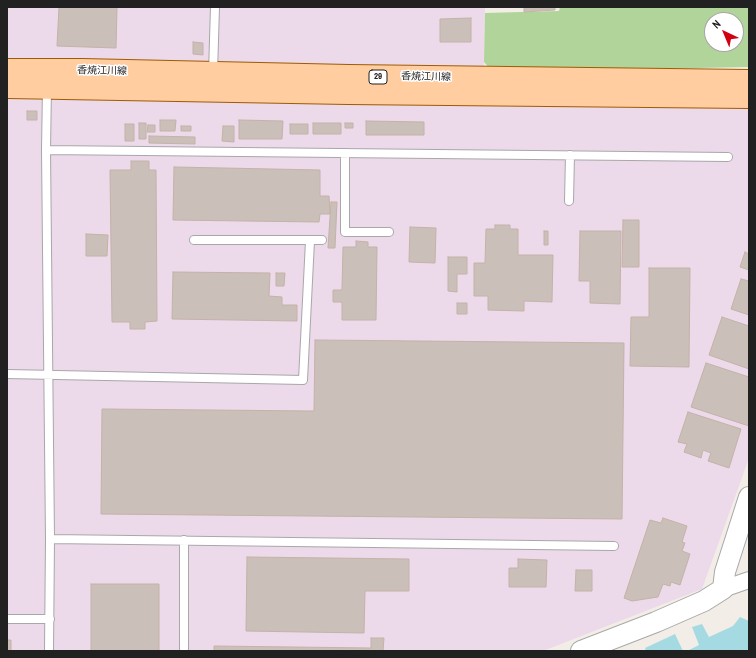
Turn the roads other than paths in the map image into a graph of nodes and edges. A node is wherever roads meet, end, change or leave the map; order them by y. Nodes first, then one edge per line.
1 (215, 7) edge
2 (7, 70) edge
3 (213, 74) junction
4 (749, 80) edge
5 (7, 87) edge
6 (47, 87) junction
7 (749, 97) edge
8 (46, 150) junction
9 (345, 153) junction
10 (570, 155) junction
11 (728, 157) dead end
12 (569, 201) dead end
13 (389, 232) dead end
14 (194, 240) dead end
15 (322, 240) dead end
16 (310, 241) junction
17 (7, 374) edge
18 (48, 375) junction
19 (749, 497) edge
20 (50, 539) junction
21 (184, 540) junction
22 (614, 546) dead end
23 (737, 584) edge
24 (7, 619) edge
25 (50, 619) junction
26 (49, 651) edge
27 (184, 651) edge
28 (581, 651) edge

1 - 3 lane
2 - 3 main road, 香焼江川線 / 29
3 - 4 main road, 香焼江川線 / 29
5 - 6 main road, 香焼江川線 / 29
6 - 7 main road, 香焼江川線 / 29
6 - 8 lane
8 - 9 lane
8 - 18 lane
9 - 10 lane
9 - 13 lane
10 - 11 lane
10 - 12 lane
14 - 16 lane
15 - 16 lane
16 - 18 lane
17 - 18 lane
18 - 20 lane
19 - 23 street
20 - 21 lane
20 - 25 lane
21 - 22 lane
21 - 27 lane
23 - 28 street
24 - 25 lane
25 - 26 lane

